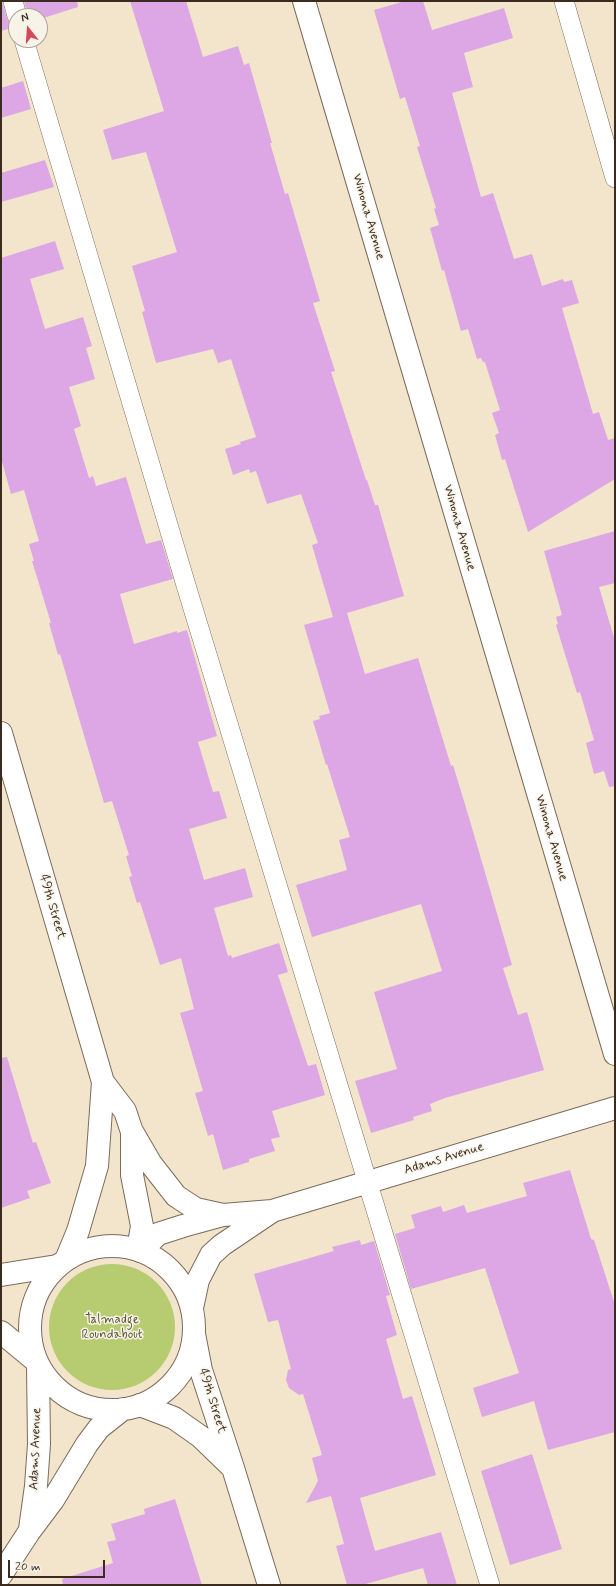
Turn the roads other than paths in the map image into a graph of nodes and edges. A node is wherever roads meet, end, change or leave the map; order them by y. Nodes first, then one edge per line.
1 (304, 1) edge
2 (564, 1) edge
3 (26, 48) edge
4 (615, 178) edge
5 (1, 733) edge
6 (615, 1054) edge
7 (103, 1082) junction
8 (615, 1108) edge
9 (132, 1132) junction
10 (368, 1182) junction
11 (272, 1211) junction
12 (223, 1215) junction
13 (139, 1250) junction
14 (62, 1263) junction
15 (1, 1275) edge
16 (192, 1308) junction
17 (1, 1332) edge
18 (194, 1334) junction
19 (37, 1363) junction
20 (132, 1407) junction
21 (233, 1468) junction
22 (29, 1532) junction
23 (1, 1575) edge
24 (269, 1585) edge
25 (490, 1585) edge

1 - 6 street, Winona Avenue
2 - 4 lane
3 - 10 lane
5 - 7 street, 49th Street
7 - 9 street, 49th Street
7 - 14 street, 49th Street
8 - 10 street, Adams Avenue
9 - 12 street
9 - 13 street, 49th Street
10 - 11 street, Adams Avenue
10 - 25 lane
11 - 12 street, Adams Avenue
11 - 16 street, Adams Avenue
12 - 13 street, Adams Avenue
13 - 14 street
13 - 16 street
14 - 15 street
14 - 19 street
16 - 18 street
17 - 19 street
18 - 20 street, Adams Avenue
18 - 21 street, 49th Street
19 - 20 street
19 - 22 street, Adams Avenue
20 - 21 street, 49th Street
20 - 22 street, Adams Avenue
21 - 24 street, 49th Street
22 - 23 street, Adams Avenue

